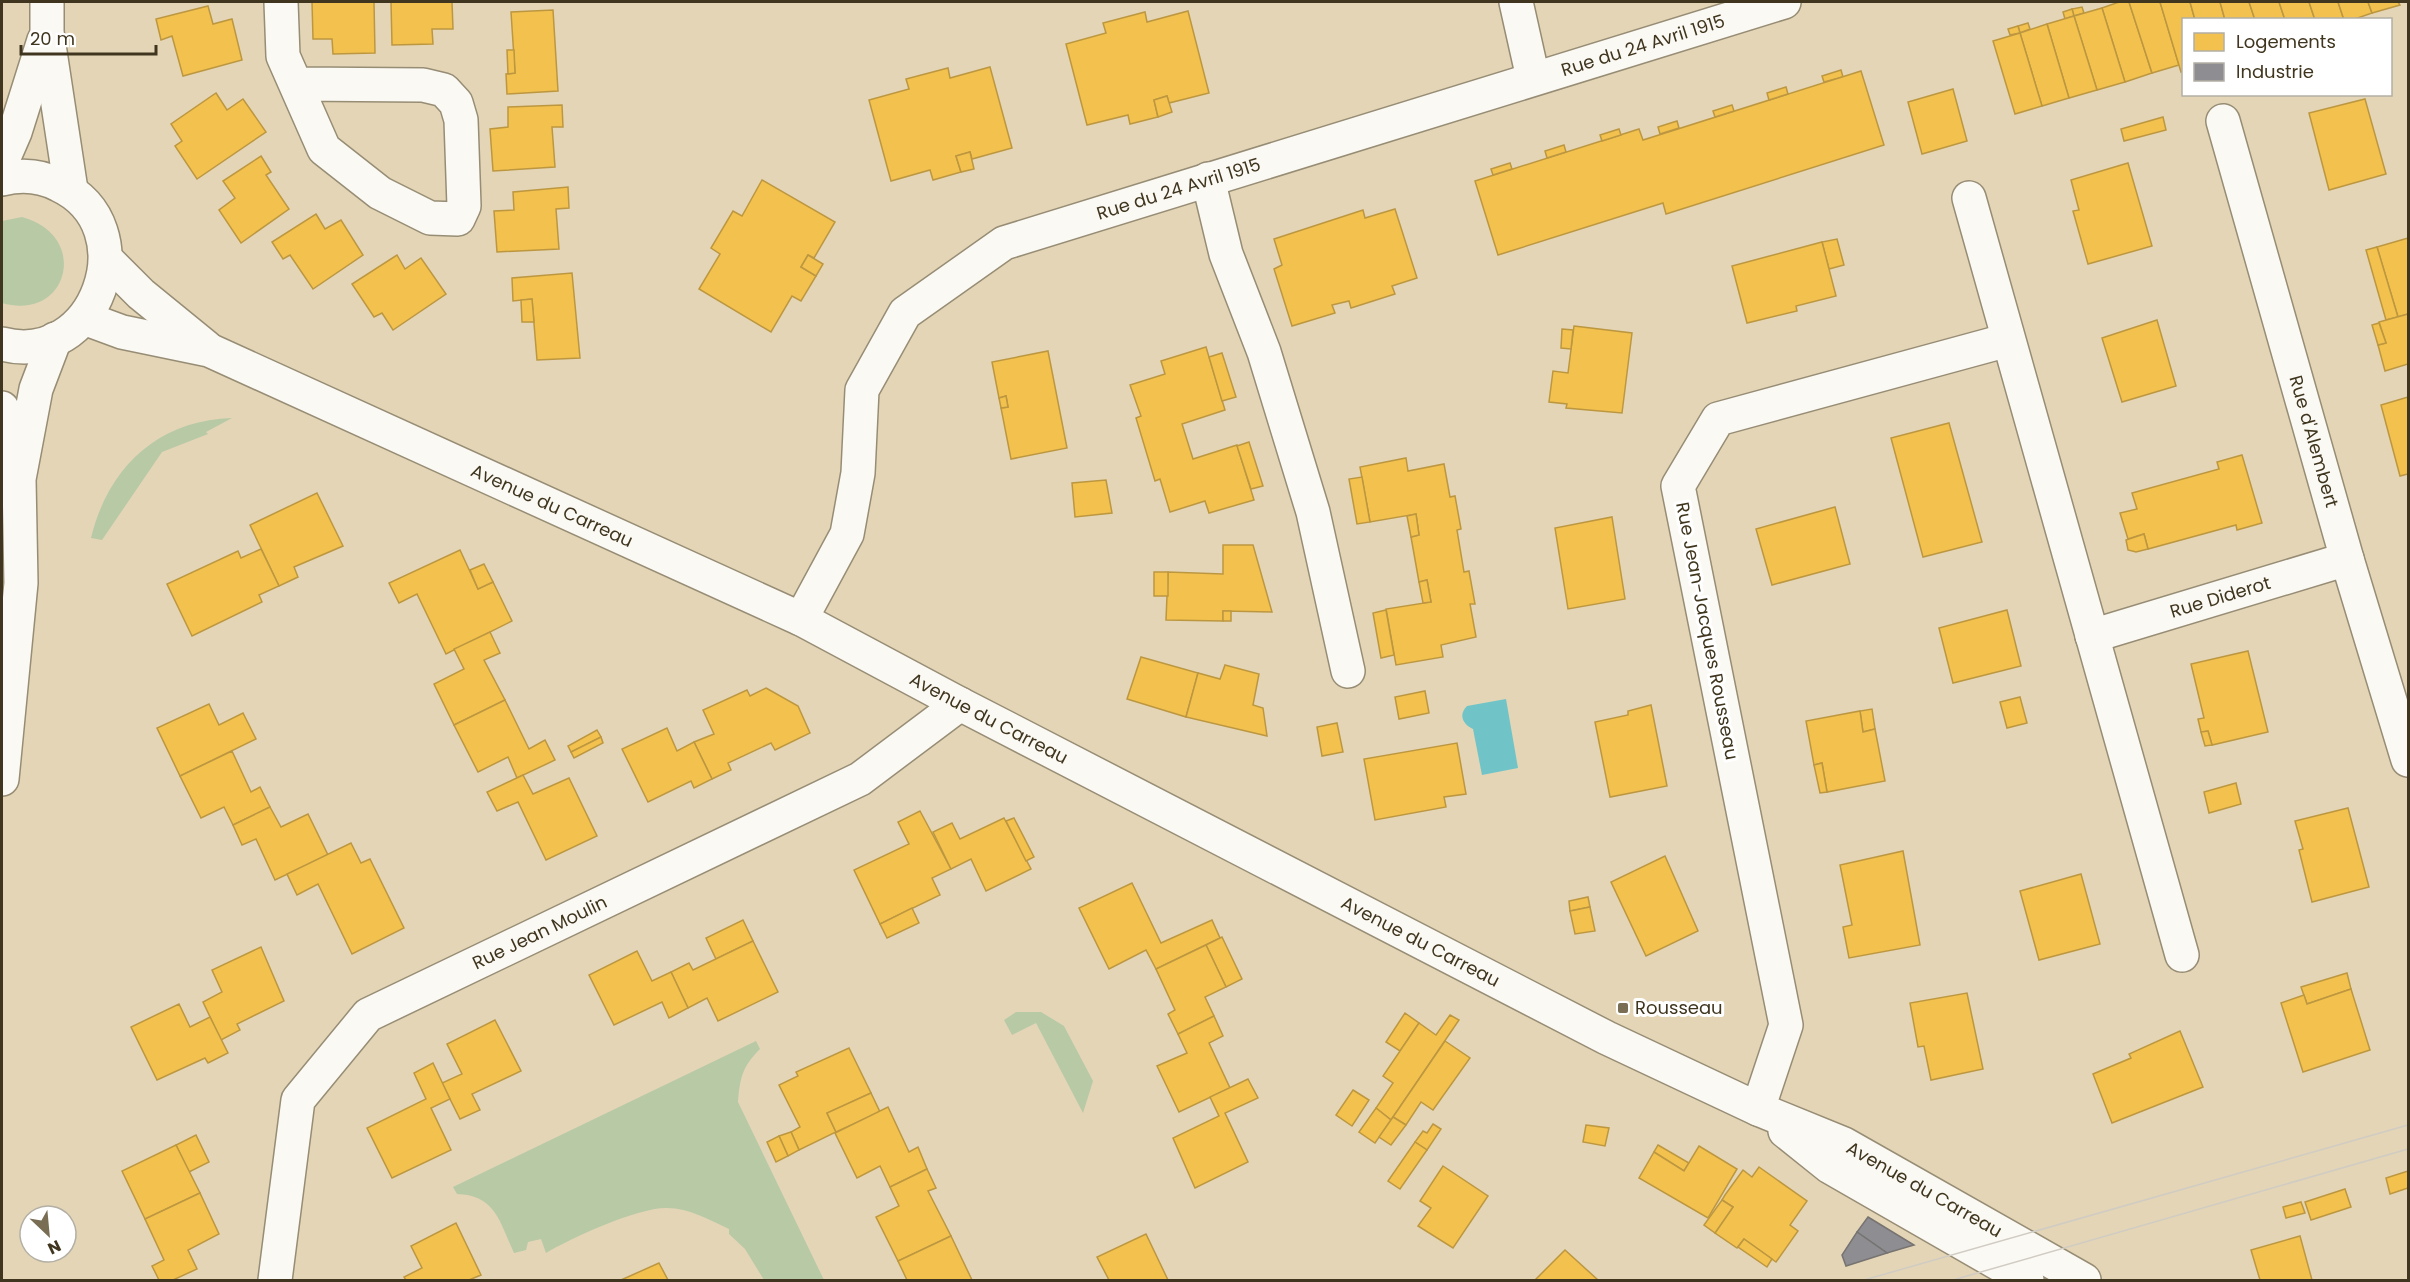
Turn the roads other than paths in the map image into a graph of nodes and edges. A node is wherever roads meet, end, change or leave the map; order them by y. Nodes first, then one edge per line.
1 (281, 2) edge
2 (1516, 2) edge
3 (1784, 2) edge
4 (47, 17) edge
5 (1533, 78) junction
6 (296, 84) junction
7 (2223, 121) dead end
8 (2, 162) edge
9 (2, 179) edge
10 (1208, 179) junction
11 (71, 190) junction
12 (1969, 198) dead end
13 (106, 259) junction
14 (84, 318) junction
15 (55, 339) junction
16 (2008, 340) junction
17 (2, 344) edge
18 (209, 350) junction
19 (2, 408) edge
20 (19, 479) junction
21 (2347, 560) junction
22 (801, 619) junction
23 (2092, 636) junction
24 (1348, 671) dead end
25 (960, 704) junction
26 (2409, 760) edge
27 (2, 778) edge
28 (2182, 955) dead end
29 (1758, 1109) junction
30 (274, 1281) edge
31 (2027, 1281) edge
32 (2085, 1281) edge

1 - 6 street
2 - 5 street
3 - 5 street, Rue du 24 Avril 1915
4 - 8 street
4 - 11 street
5 - 10 street, Rue du 24 Avril 1915
6 - 6 street
7 - 21 street, Rue d'Alembert
9 - 11 street
10 - 22 street, Rue du 24 Avril 1915
10 - 24 street
11 - 13 street
12 - 16 street
13 - 14 street
13 - 18 street, Avenue du Carreau
14 - 15 street
14 - 18 street, Avenue du Carreau
15 - 17 street
15 - 20 street
16 - 23 street
16 - 29 street, Rue Jean-Jacques Rousseau
18 - 22 street, Avenue du Carreau
19 - 20 street
20 - 27 street
21 - 23 street, Rue Diderot
21 - 26 street, Rue d'Alembert
22 - 25 street, Avenue du Carreau
23 - 28 street
25 - 29 street, Avenue du Carreau
25 - 30 street, Rue Jean Moulin
29 - 31 street, Avenue du Carreau
29 - 32 street, Avenue du Carreau

